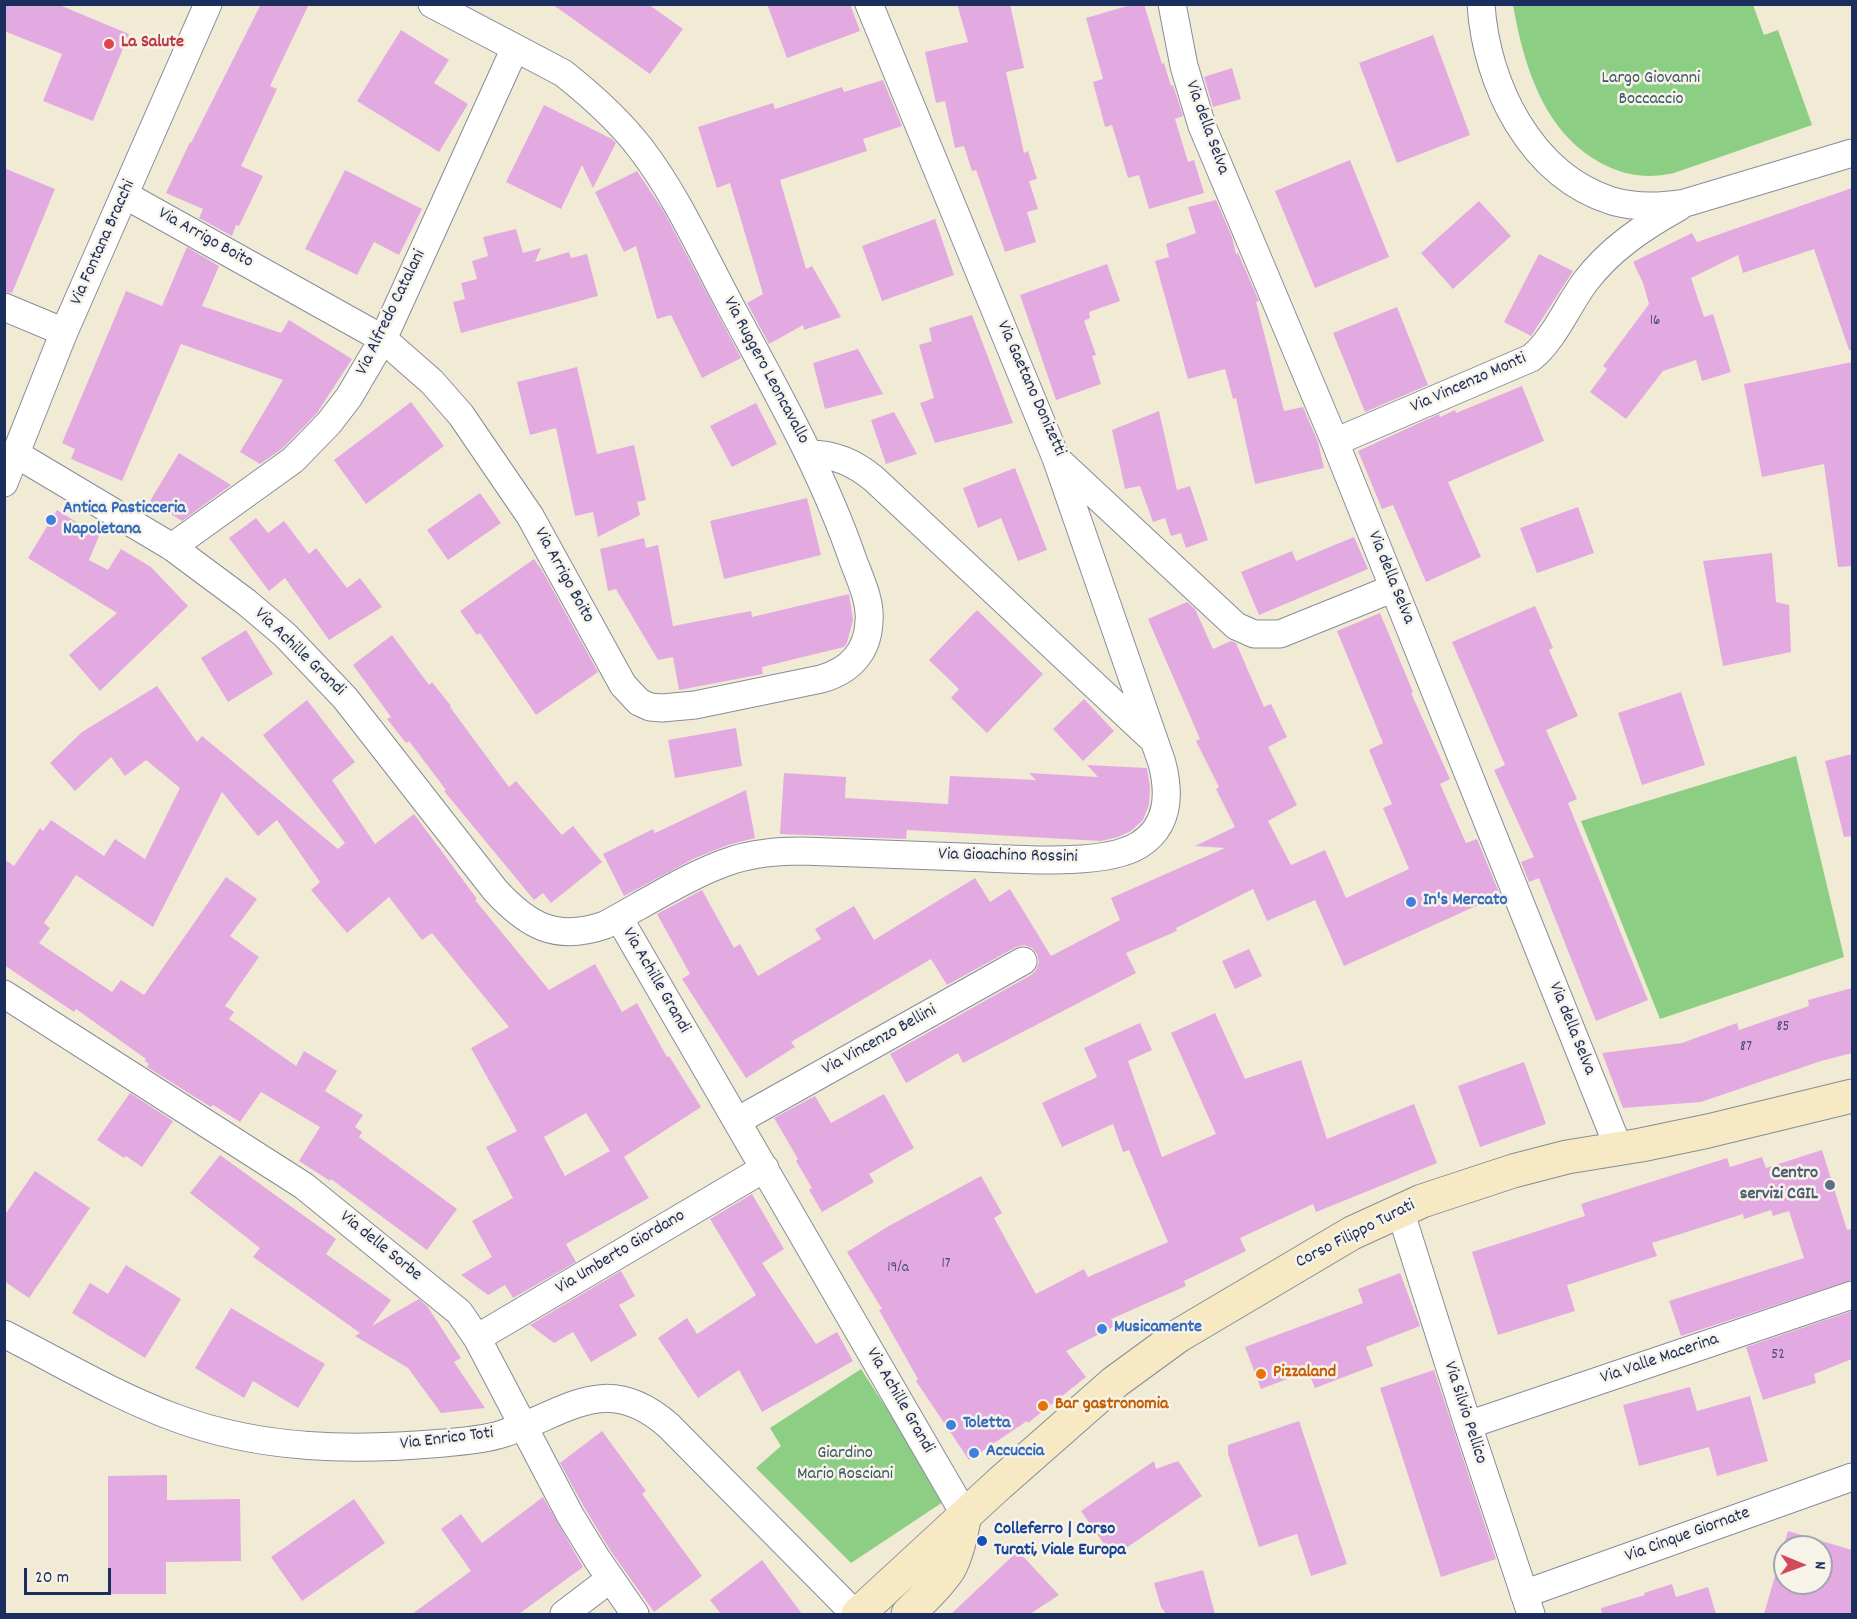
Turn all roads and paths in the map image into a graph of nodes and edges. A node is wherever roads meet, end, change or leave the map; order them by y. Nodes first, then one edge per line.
1 (208, 4) edge
2 (432, 4) edge
3 (869, 4) edge
4 (1172, 4) edge
5 (1481, 4) edge
6 (515, 48) junction
7 (1852, 153) edge
8 (125, 195) junction
9 (1685, 203) junction
10 (4, 307) edge
11 (64, 332) junction
12 (383, 339) junction
13 (1335, 442) junction
14 (810, 453) junction
15 (16, 454) junction
16 (1056, 458) junction
17 (4, 483) edge
18 (172, 547) junction
19 (1394, 588) junction
20 (1154, 741) junction
21 (619, 918) junction
22 (1023, 961) dead end
23 (4, 993) edge
24 (1852, 1096) edge
25 (737, 1121) junction
26 (1618, 1149) junction
27 (765, 1168) junction
28 (1400, 1210) junction
29 (1852, 1295) edge
30 (4, 1334) edge
31 (477, 1338) junction
32 (1468, 1425) junction
33 (524, 1426) junction
34 (1852, 1477) edge
35 (965, 1515) junction
36 (610, 1579) junction
37 (1527, 1604) edge
38 (870, 1611) edge
39 (564, 1614) edge
40 (635, 1614) edge
41 (908, 1614) edge

1 - 8 street, Via Fontana Bracchi
2 - 6 street, Via Ruggero Leoncavallo
3 - 16 street, Via Gaetano Donizetti
4 - 13 street, Via della Selva
5 - 9 street
6 - 12 street, Via Alfredo Catalani
6 - 14 street, Via Ruggero Leoncavallo
7 - 9 street
8 - 11 street, Via Fontana Bracchi
8 - 12 street, Via Arrigo Boito
9 - 13 street, Via Vincenzo Monti
10 - 11 street
11 - 15 street, Via Fontana Bracchi
12 - 14 street, Via Arrigo Boito
12 - 18 street, Via Alfredo Catalani
13 - 19 street, Via della Selva
14 - 20 street, Via Ruggero Leoncavallo
15 - 17 street, Via Fontana Bracchi
15 - 18 street, Via Achille Grandi
16 - 19 street, Via Gaetano Donizetti
16 - 20 street, Via Gioachino Rossini
18 - 21 street, Via Achille Grandi
19 - 26 street, Via della Selva
20 - 21 street, Via Gioachino Rossini
21 - 25 street, Via Achille Grandi
22 - 25 street, Via Vincenzo Bellini
23 - 31 street, Via delle Sorbe
24 - 26 main road, Corso Filippo Turati
25 - 27 street, Via Achille Grandi
26 - 28 main road, Corso Filippo Turati
27 - 31 street, Via Umberto Giordano
27 - 35 street, Via Achille Grandi
28 - 32 street, Via Silvio Pellico
28 - 35 main road, Corso Filippo Turati
29 - 32 street, Via Valle Macerina
30 - 33 street, Via Enrico Toti
31 - 33 street, Via delle Sorbe
32 - 37 street, Via Silvio Pellico
33 - 36 street, Via delle Sorbe
33 - 38 street, Via Enrico Toti
34 - 37 street, Via Cinque Giornate
35 - 38 main road, Corso Filippo Turati
35 - 41 main road
36 - 39 street
36 - 40 street, Via delle Sorbe

